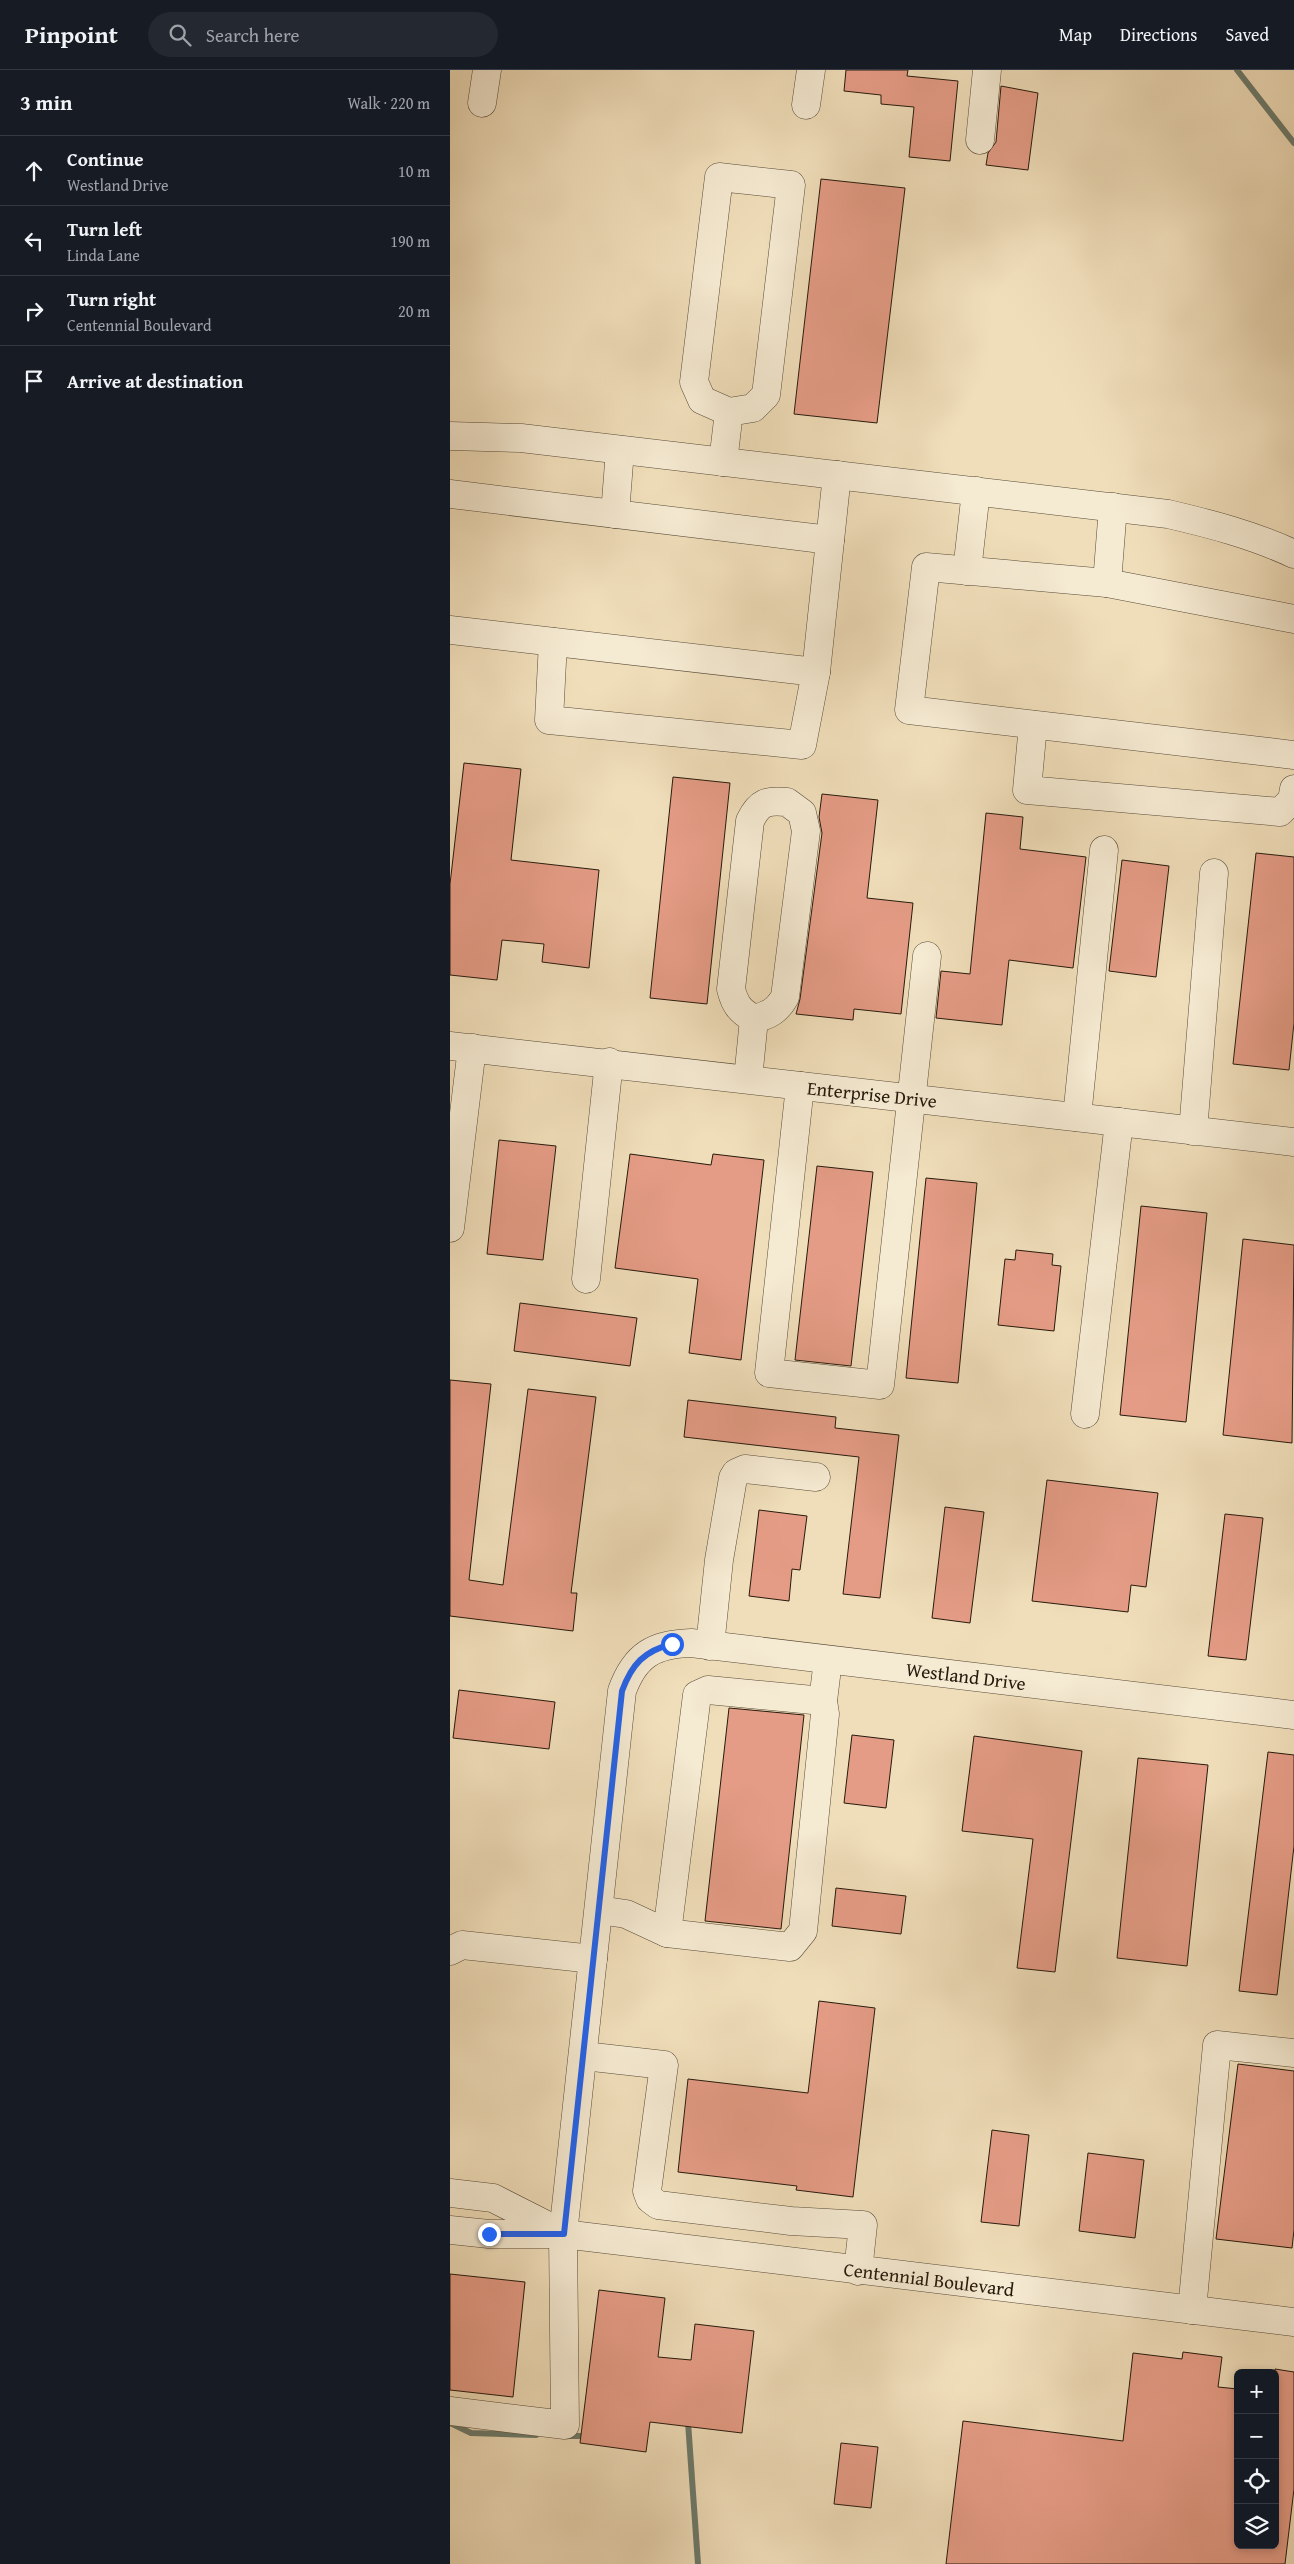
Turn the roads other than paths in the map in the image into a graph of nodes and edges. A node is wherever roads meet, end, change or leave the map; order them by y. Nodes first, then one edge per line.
1 (487, 70) edge
2 (811, 70) edge
3 (987, 70) edge
4 (482, 103) dead end
5 (806, 105) dead end
6 (980, 140) dead end
7 (729, 412) junction
8 (450, 436) edge
9 (620, 450) junction
10 (723, 462) junction
11 (837, 475) junction
12 (976, 491) junction
13 (450, 494) edge
14 (1113, 507) junction
15 (615, 514) junction
16 (830, 540) junction
17 (1294, 554) edge
18 (967, 571) junction
19 (1107, 583) junction
20 (1294, 619) edge
21 (450, 630) edge
22 (553, 642) junction
23 (816, 672) junction
24 (1033, 725) junction
25 (1294, 756) edge
26 (1294, 789) edge
27 (1104, 850) dead end
28 (1214, 873) dead end
29 (927, 956) dead end
30 (754, 1019) junction
31 (461, 1047) edge
32 (609, 1062) junction
33 (748, 1079) junction
34 (800, 1086) junction
35 (911, 1098) junction
36 (457, 1112) edge
37 (1077, 1117) junction
38 (1119, 1122) junction
39 (1193, 1131) junction
40 (1294, 1142) edge
41 (450, 1228) edge
42 (586, 1279) dead end
43 (1085, 1414) dead end
44 (816, 1476) dead end
45 (710, 1646) junction
46 (828, 1660) junction
47 (823, 1701) junction
48 (1294, 1715) edge
49 (599, 1910) junction
50 (667, 1932) junction
51 (450, 1951) edge
52 (593, 1959) junction
53 (1294, 2053) edge
54 (584, 2056) junction
55 (450, 2193) edge
56 (450, 2230) edge
57 (564, 2234) junction
58 (858, 2270) junction
59 (1192, 2310) junction
60 (1294, 2322) edge
61 (450, 2411) edge

1 - 4 street
2 - 5 street
3 - 6 street
7 - 7 street
7 - 10 street
8 - 9 street
9 - 10 street
9 - 15 street
10 - 11 street
11 - 12 street
11 - 16 street
12 - 14 street
12 - 18 street
13 - 15 street
14 - 17 street
14 - 19 street
15 - 16 street
16 - 23 street
18 - 19 street
18 - 24 street
19 - 20 street
21 - 22 street
22 - 23 street
22 - 23 street
24 - 25 street
24 - 26 street
27 - 37 street
28 - 39 street
29 - 35 street
30 - 30 street
30 - 33 street
31 - 32 street, Enterprise Drive
31 - 36 street
32 - 33 street, Enterprise Drive
32 - 42 street
33 - 34 street, Enterprise Drive
34 - 35 street, Enterprise Drive
34 - 35 street
35 - 37 street, Enterprise Drive
36 - 41 street
37 - 38 street, Enterprise Drive
38 - 39 street, Enterprise Drive
38 - 43 street
39 - 40 street, Enterprise Drive
44 - 45 street
45 - 46 street, Westland Drive
45 - 49 street, Westland Drive
46 - 47 street
46 - 48 street, Westland Drive
47 - 50 street
47 - 50 street
49 - 50 street
49 - 52 street
51 - 52 street
52 - 54 street
53 - 59 street
54 - 57 street
54 - 58 street
55 - 57 street, Centennial Boulevard
56 - 57 street, Centennial Boulevard
57 - 58 street, Centennial Boulevard
57 - 61 street
58 - 59 street, Centennial Boulevard
59 - 60 street, Centennial Boulevard

